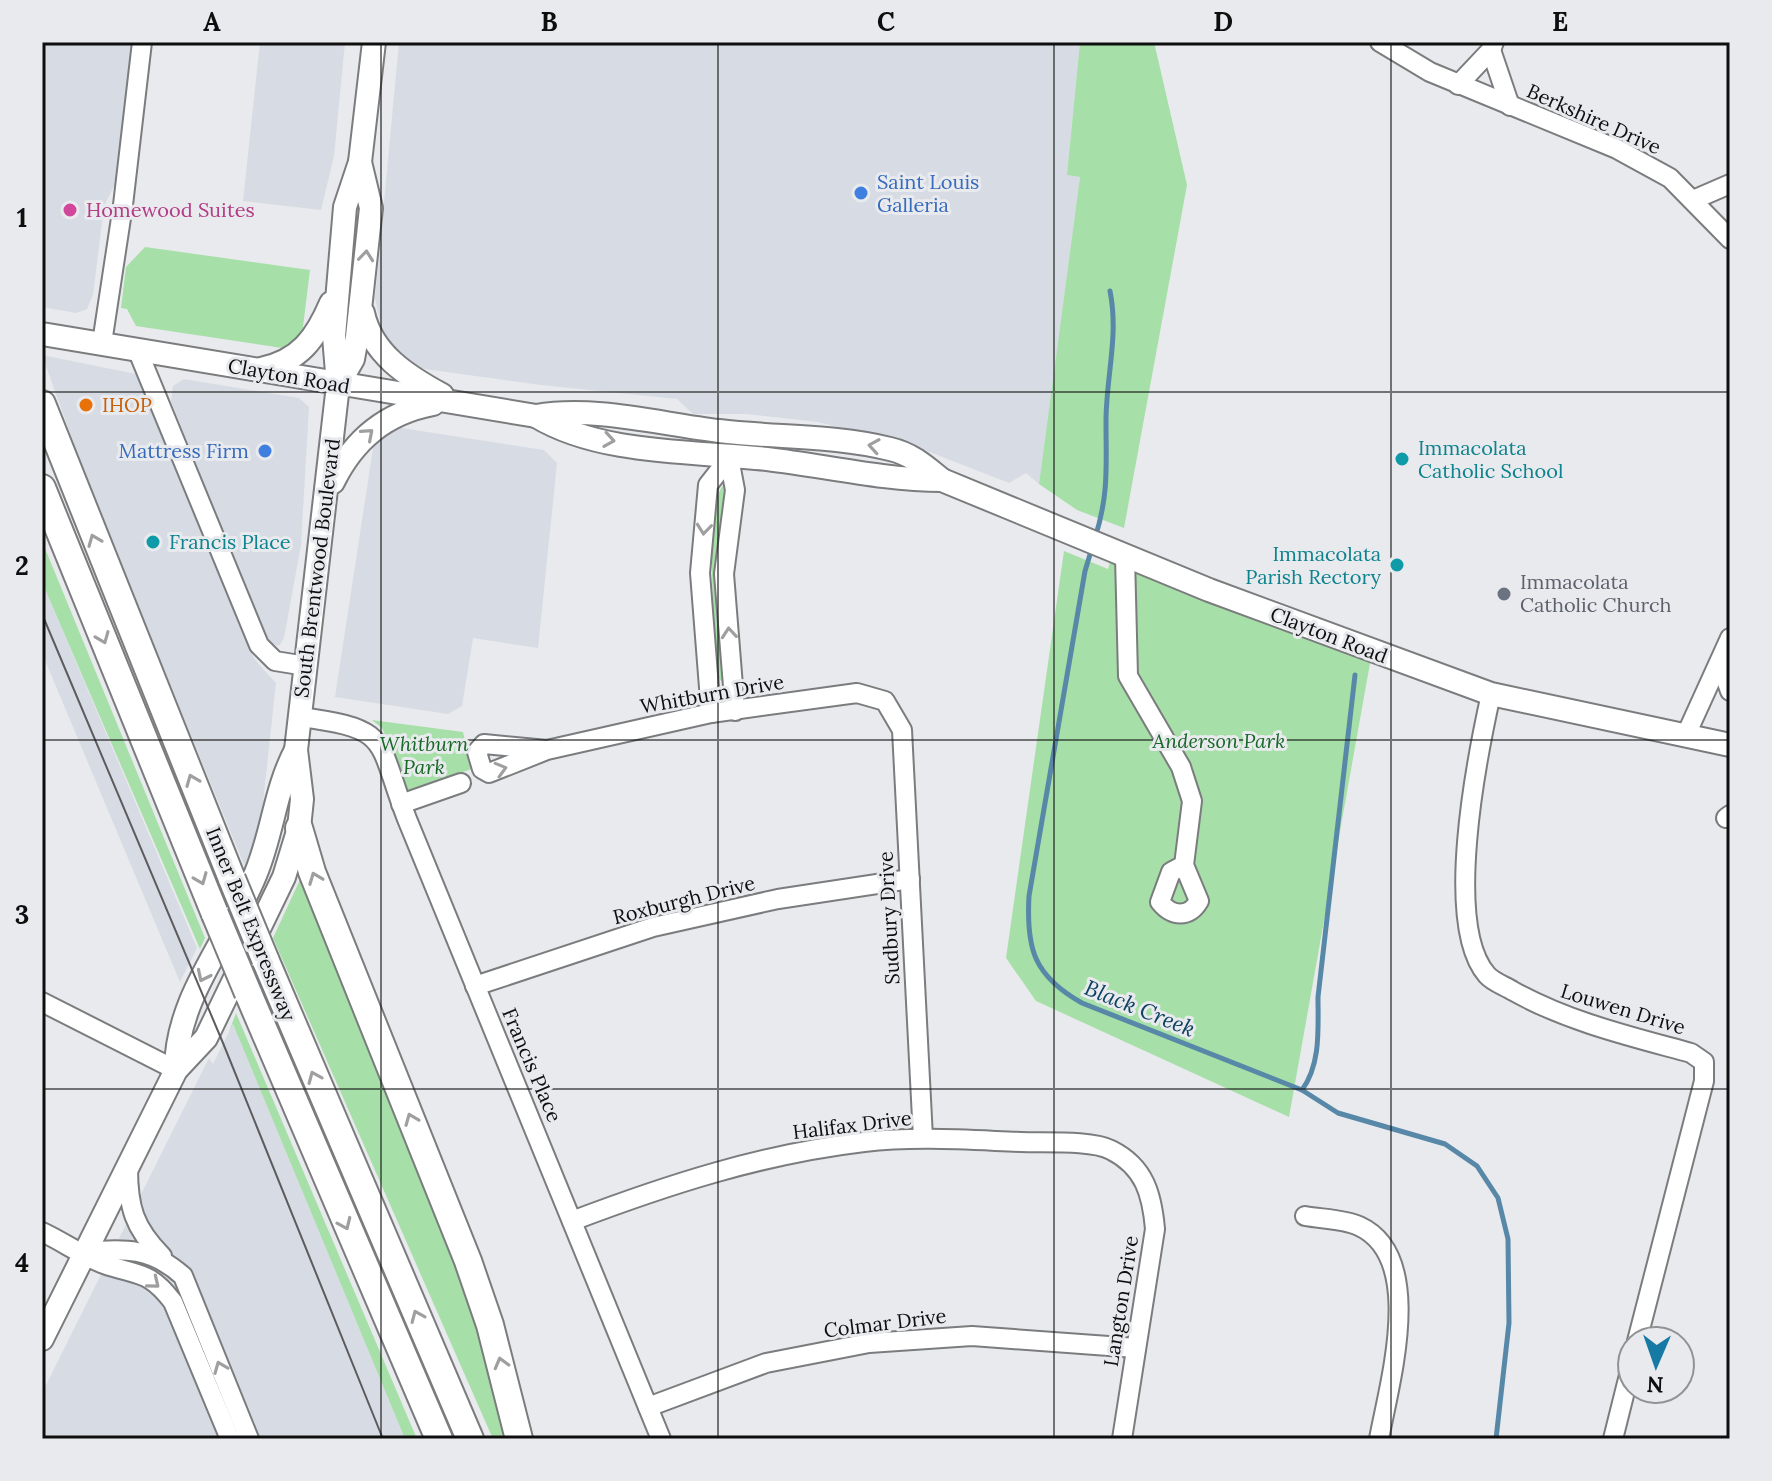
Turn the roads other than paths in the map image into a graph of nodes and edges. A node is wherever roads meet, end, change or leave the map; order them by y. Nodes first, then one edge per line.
1 (142, 42) edge
2 (374, 42) edge
3 (1380, 42) edge
4 (1492, 46) edge
5 (1458, 85) junction
6 (1510, 106) junction
7 (360, 162) junction
8 (1730, 184) edge
9 (1693, 200) junction
10 (1730, 239) edge
11 (338, 288) junction
12 (361, 302) junction
13 (42, 334) edge
14 (102, 343) junction
15 (137, 349) junction
16 (256, 370) junction
17 (338, 385) junction
18 (457, 403) junction
19 (42, 404) edge
20 (536, 416) junction
21 (729, 458) junction
22 (942, 480) junction
23 (42, 488) edge
24 (325, 498) junction
25 (1120, 555) junction
26 (1730, 638) edge
27 (1720, 663) junction
28 (306, 666) junction
29 (1730, 691) edge
30 (1491, 694) junction
31 (885, 701) joint
32 (735, 711) junction
33 (711, 713) junction
34 (300, 717) junction
35 (1685, 737) junction
36 (1730, 745) edge
37 (296, 750) junction
38 (547, 750) junction
39 (461, 783) dead end
40 (401, 804) junction
41 (299, 828) junction
42 (1184, 865) dead end
43 (910, 879) junction
44 (475, 986) junction
45 (42, 1002) edge
46 (176, 1070) junction
47 (923, 1138) junction
48 (128, 1166) junction
49 (1140, 1172) joint
50 (1305, 1216) dead end
51 (572, 1221) junction
52 (42, 1232) edge
53 (85, 1252) junction
54 (166, 1261) junction
55 (1641, 1325) edge
56 (42, 1339) edge
57 (1136, 1348) junction
58 (1622, 1405) edge
59 (648, 1407) junction
60 (230, 1439) edge
61 (249, 1439) edge
62 (439, 1439) edge
63 (470, 1439) edge
64 (519, 1439) edge
65 (661, 1439) edge
66 (1122, 1439) edge
67 (1379, 1439) edge
68 (1613, 1439) edge

1 - 14 street
2 - 7 main road, South Brentwood Boulevard
3 - 5 street, Berkshire Drive
4 - 5 street
4 - 6 street, Berkshire Drive
5 - 6 street, Berkshire Drive
6 - 9 street, Berkshire Drive
7 - 11 main road, South Brentwood Boulevard
12 -> 7 main road, South Brentwood Boulevard
8 - 9 street
9 - 10 street, Berkshire Drive
11 - 16 main road
11 - 17 main road, South Brentwood Boulevard
12 - 17 main road, South Brentwood Boulevard
12 - 18 main road
13 - 14 main road, Clayton Road
14 - 15 main road, Clayton Road
15 - 16 main road, Clayton Road
15 - 28 street
16 - 17 main road, Clayton Road
17 - 18 main road, Clayton Road
17 - 24 main road, South Brentwood Boulevard
18 - 20 main road, Clayton Road
24 -> 18 main road
63 -> 19 highway, Inner Belt Expressway, bridge
20 -> 21 main road, Clayton Road
22 -> 20 main road, Clayton Road
21 - 22 main road, Clayton Road
32 -> 21 street
21 -> 33 street
22 - 25 main road, Clayton Road
23 -> 62 highway, Inner Belt Expressway, bridge
24 - 28 main road, South Brentwood Boulevard
25 - 30 main road, Clayton Road
25 - 42 street
26 - 27 street
27 - 29 street
27 - 35 street
28 - 34 main road, South Brentwood Boulevard
30 - 35 main road, Clayton Road
30 - 55 street, Louwen Drive
31 - 32 street, Whitburn Drive
31 - 43 street, Sudbury Drive
32 - 33 street, Whitburn Drive
33 - 38 street, Whitburn Drive
34 - 37 main road, South Brentwood Boulevard
34 - 40 street, Francis Place
35 - 36 main road, Clayton Road
37 - 41 main road, South Brentwood Boulevard
37 -> 46 main road, South Brentwood Boulevard
38 -> 38 street, Whitburn Drive
39 - 40 street
40 - 44 street, Francis Place
41 - 46 main road, South Brentwood Boulevard
64 -> 41 highway
43 - 44 street, Roxburgh Drive
43 - 47 street, Sudbury Drive
44 - 51 street, Francis Place
45 - 46 street
46 - 48 main road, South Brentwood Boulevard
47 - 49 street, Halifax Drive
47 - 51 street, Halifax Drive
48 - 53 main road, South Brentwood Boulevard
48 - 54 street
49 - 57 street, Langton Drive
50 - 67 street
51 - 59 street, Francis Place
52 - 53 street
53 - 54 street
53 - 56 main road, South Brentwood Boulevard
53 -> 60 street
61 -> 54 street
57 - 59 street, Colmar Drive
57 - 66 street, Langton Drive
58 - 68 street
59 - 65 street, Francis Place

